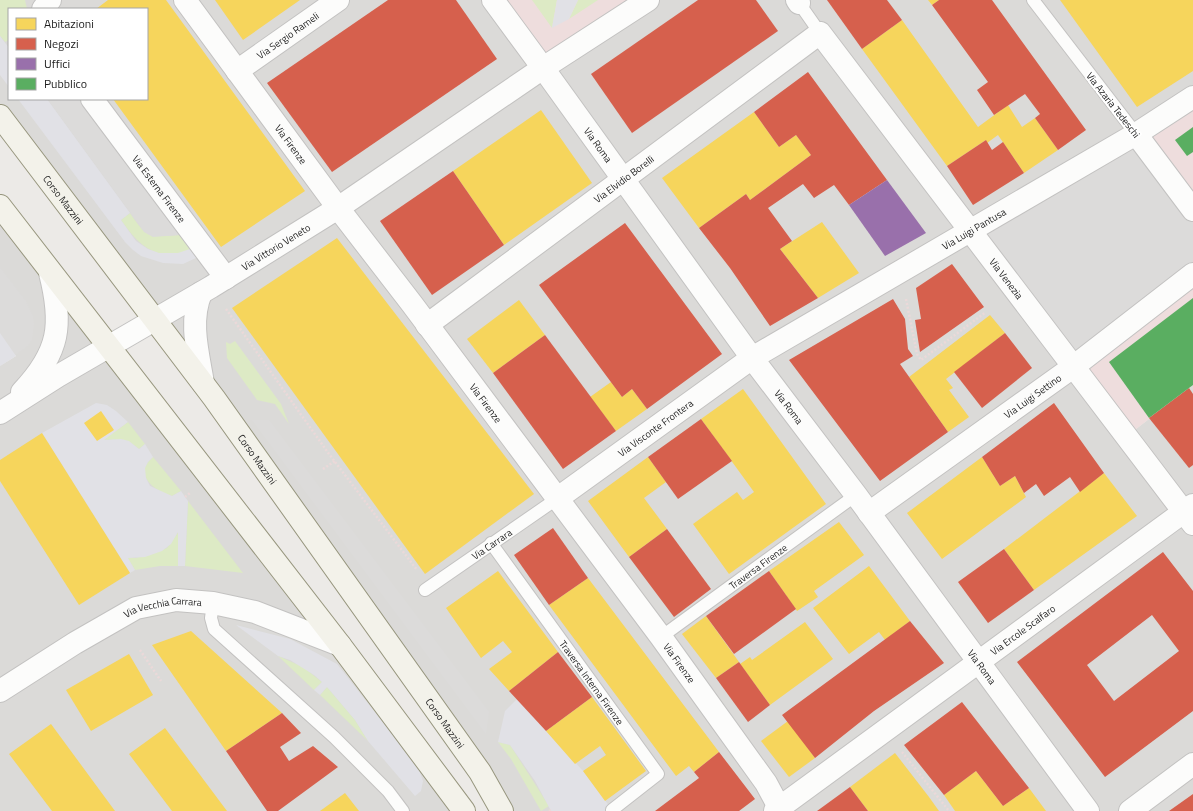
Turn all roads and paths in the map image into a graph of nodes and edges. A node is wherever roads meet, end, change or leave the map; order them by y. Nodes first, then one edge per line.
1 (50, 0) edge
2 (185, 0) edge
3 (338, 0) edge
4 (493, 0) edge
5 (648, 0) edge
6 (1033, 0) edge
7 (798, 1) edge
8 (44, 8) edge
9 (820, 33) junction
10 (543, 68) junction
11 (237, 71) junction
12 (1193, 97) edge
13 (93, 100) edge
14 (0, 116) edge
15 (1136, 134) junction
16 (623, 178) junction
17 (0, 206) edge
18 (338, 208) junction
19 (1193, 210) edge
20 (970, 232) junction
21 (50, 273) junction
22 (1193, 274) edge
23 (213, 286) junction
24 (905, 294) dead end
25 (986, 312) dead end
26 (155, 319) junction
27 (427, 325) junction
28 (109, 347) junction
29 (752, 358) junction
30 (1073, 367) junction
31 (203, 383) junction
32 (3, 412) edge
33 (335, 460) junction
34 (323, 469) dead end
35 (856, 496) junction
36 (558, 498) junction
37 (869, 513) junction
38 (1190, 513) edge
39 (491, 543) junction
40 (428, 589) joint
41 (212, 603) junction
42 (661, 637) junction
43 (340, 646) junction
44 (140, 650) dead end
45 (979, 663) junction
46 (161, 681) dead end
47 (0, 691) edge
48 (885, 731) junction
49 (1193, 764) edge
50 (459, 809) edge
51 (612, 810) edge
52 (779, 810) edge
53 (403, 811) edge
54 (502, 811) edge
55 (949, 811) edge
56 (1088, 811) edge
57 (1130, 811) edge

1 - 8 street
2 - 11 street, Via Firenze
3 - 11 street, Via Sergio Rameli
4 - 10 street, Via Roma
5 - 10 street, Via Vittorio Veneto
6 - 15 lane, Via Azaria Tedeschi
7 - 9 lane
9 - 16 street, Via Elvidio Borelli
9 - 20 street, Via Venezia
10 - 16 street, Via Roma
10 - 18 street, Via Vittorio Veneto
11 - 18 street, Via Firenze
12 - 15 street, Via Luigi Pantusa
13 - 23 street, Via Esterna Firenze
14 - 26 street, Corso Mazzini
15 - 19 street, Via Azaria Tedeschi
15 - 20 street, Via Luigi Pantusa
16 - 27 street, Via Elvidio Borelli
16 - 29 street, Via Roma
17 - 21 street
18 - 23 street, Via Vittorio Veneto
18 - 27 street, Via Firenze
20 - 29 street, Via Luigi Pantusa
20 - 30 street, Via Venezia
21 - 28 street
21 - 32 street
22 - 30 street, Via Luigi Settino
23 - 26 street, Via Vittorio Veneto
23 - 31 street
23 - 33 path
24 - 25 path
26 - 28 street, Via Vittorio Veneto
26 - 31 street, Corso Mazzini
27 - 36 street, Via Firenze
28 - 32 street, Via Vittorio Veneto
28 - 43 street
29 - 35 street, Via Roma
29 - 36 street, Via Visconte Frontera
30 - 37 street, Via Luigi Settino
30 - 38 street, Via Venezia
31 - 54 street, Corso Mazzini
33 - 34 path
33 - 40 path
35 - 37 street, Via Roma
35 - 42 lane, Traversa Firenze
36 - 39 lane, Via Carrara
36 - 42 street, Via Firenze
37 - 45 street, Via Roma
38 - 45 street, Via Ercole Scalfaro
39 - 40 lane, Via Carrara
39 - 51 lane, Traversa Interna Firenze
41 - 43 street, Via Vecchia Carrara
41 - 47 street, Via Vecchia Carrara
41 - 53 lane
42 - 52 street, Via Firenze
43 - 50 street
44 - 46 path
45 - 48 street, Via Ercole Scalfaro
45 - 56 street, Via Roma
48 - 52 street, Via Ercole Scalfaro
48 - 55 path
49 - 57 street

